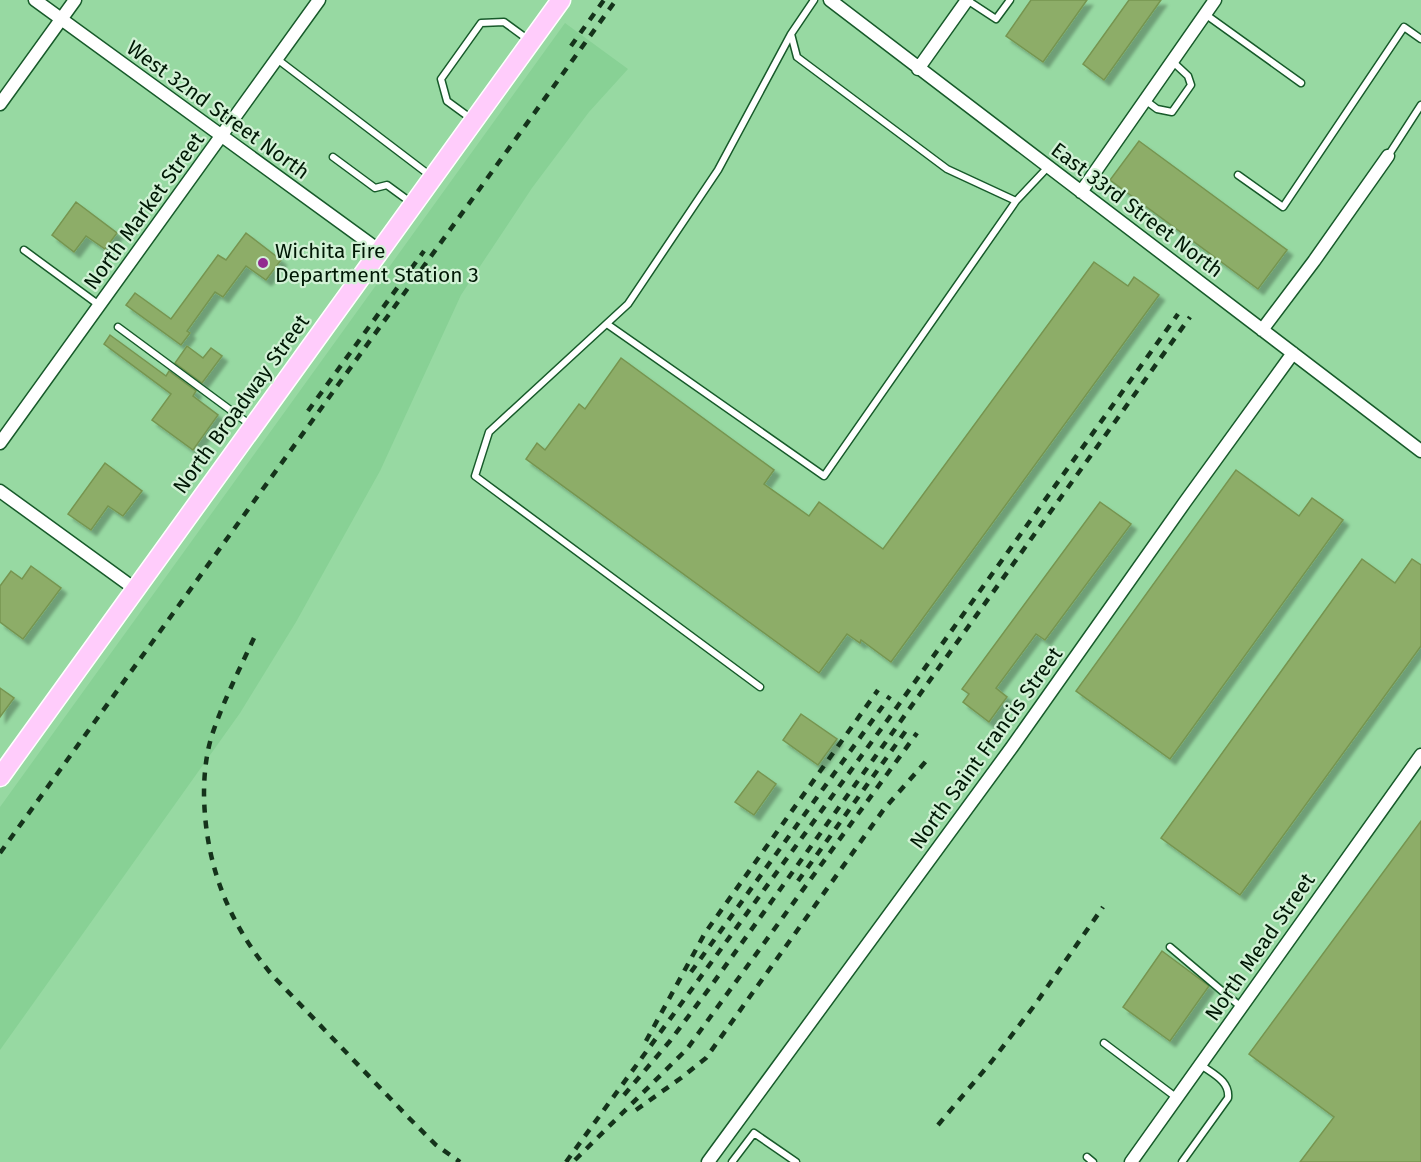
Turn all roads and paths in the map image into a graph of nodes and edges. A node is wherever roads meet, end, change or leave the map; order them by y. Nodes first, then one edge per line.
1 (34, 0) edge
2 (75, 0) edge
3 (319, 0) edge
4 (561, 0) edge
5 (814, 0) edge
6 (830, 0) edge
7 (967, 0) edge
8 (1010, 0) edge
9 (1215, 0) edge
10 (1205, 14) junction
11 (61, 20) junction
12 (791, 34) junction
13 (1421, 39) edge
14 (531, 41) junction
15 (277, 59) junction
16 (1172, 60) junction
17 (918, 69) junction
18 (1300, 83) dead end
19 (1144, 100) junction
20 (0, 104) edge
21 (1421, 105) edge
22 (474, 121) junction
23 (222, 136) junction
24 (1388, 156) joint
25 (333, 157) dead end
26 (1048, 167) junction
27 (1238, 175) dead end
28 (432, 178) junction
29 (1081, 192) junction
30 (1016, 201) junction
31 (413, 204) junction
32 (24, 250) dead end
33 (380, 251) junction
34 (100, 306) junction
35 (607, 324) junction
36 (118, 327) dead end
37 (1262, 330) junction
38 (1293, 353) junction
39 (253, 426) junction
40 (0, 443) edge
41 (1421, 451) edge
42 (0, 491) edge
43 (135, 590) junction
44 (759, 687) dead end
45 (1421, 755) edge
46 (1, 774) edge
47 (1170, 947) dead end
48 (1241, 1007) junction
49 (1104, 1043) dead end
50 (1200, 1064) junction
51 (1177, 1098) junction
52 (1087, 1157) dead end
53 (708, 1162) edge
54 (732, 1162) edge
55 (796, 1162) edge
56 (1093, 1162) edge
57 (1131, 1162) edge
58 (1182, 1162) edge

1 - 11 street, West 32nd Street North
2 - 11 street
3 - 15 street, North Market Street
4 - 14 main road, North Broadway Street
5 - 12 lane
6 - 17 street, East 33rd Street North
7 - 8 lane
7 - 17 street
9 - 10 street
10 - 16 street
10 - 18 lane
11 - 20 street
11 - 23 street, West 32nd Street North
12 - 30 lane
12 - 35 lane
13 - 27 lane
14 - 22 main road, North Broadway Street
14 - 22 lane
15 - 23 street, North Market Street
15 - 28 lane
16 - 19 street
16 - 19 lane
17 - 26 street, East 33rd Street North
19 - 29 street
21 - 24 lane
22 - 28 main road, North Broadway Street
23 - 33 street, West 32nd Street North
23 - 34 street, North Market Street
24 - 37 street
25 - 31 lane
26 - 29 street, East 33rd Street North
26 - 30 lane
28 - 31 main road, North Broadway Street
29 - 37 street, East 33rd Street North
30 - 35 lane
31 - 33 main road, North Broadway Street
32 - 34 lane
33 - 39 main road, North Broadway Street
34 - 40 street, North Market Street
35 - 44 lane
36 - 39 lane
37 - 38 street, East 33rd Street North
38 - 41 street, East 33rd Street North
38 - 53 street, North Saint Francis Street
39 - 43 main road, North Broadway Street
42 - 43 street
43 - 46 main road, North Broadway Street
45 - 48 street, North Mead Street
47 - 48 lane
48 - 50 street, North Mead Street
49 - 51 lane
50 - 51 street, North Mead Street
50 - 58 lane
51 - 57 street, North Mead Street
52 - 56 lane
54 - 55 lane

